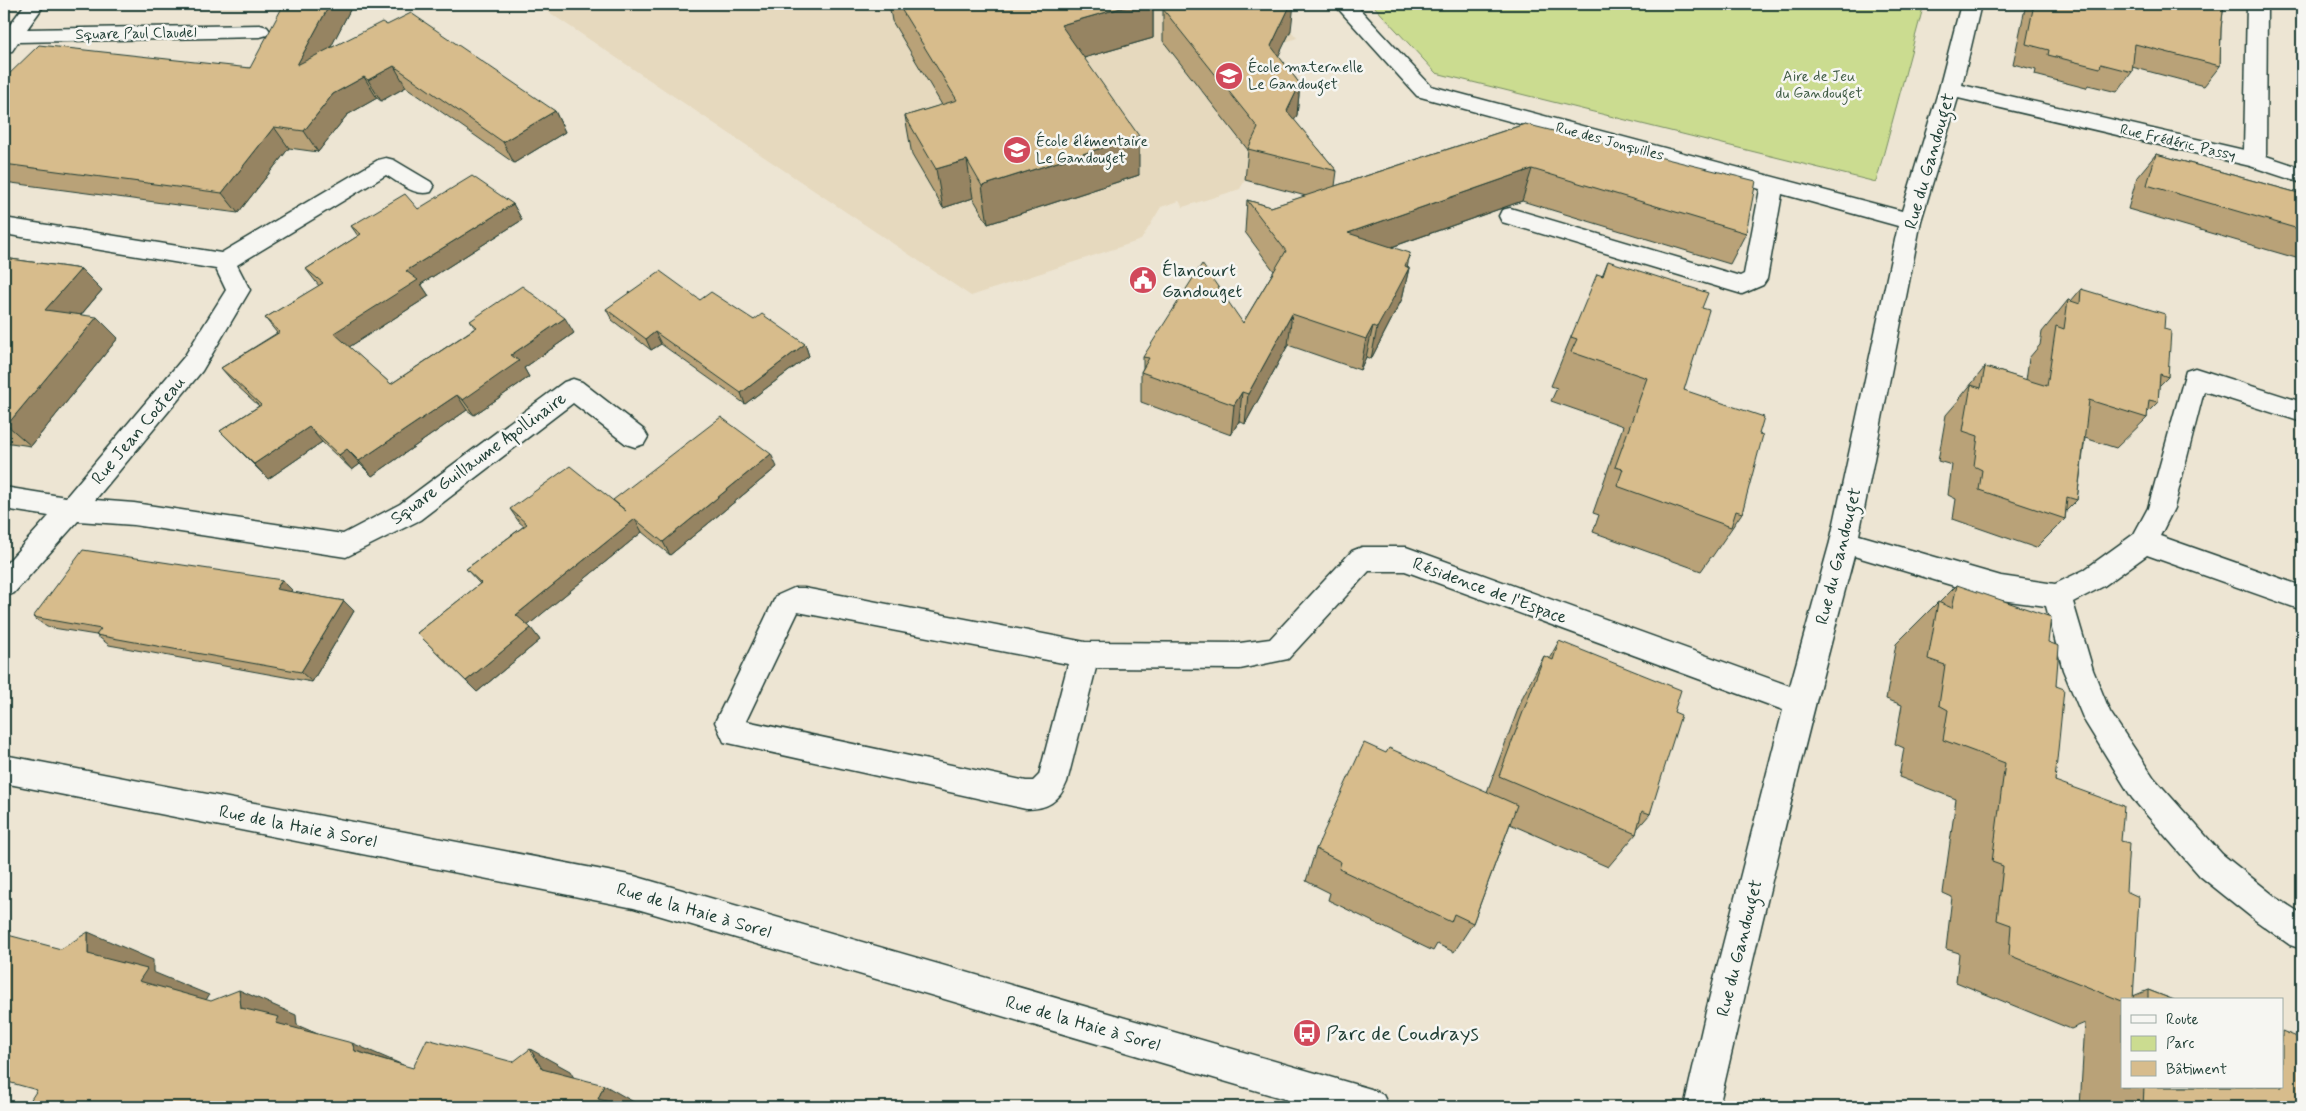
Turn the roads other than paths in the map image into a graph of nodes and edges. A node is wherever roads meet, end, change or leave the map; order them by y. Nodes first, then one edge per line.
1 (35, 4) edge
2 (1344, 4) edge
3 (1971, 4) edge
4 (2252, 5) edge
5 (260, 31) dead end
6 (8, 42) edge
7 (1950, 89) junction
8 (2255, 160) junction
9 (2302, 176) edge
10 (1772, 184) junction
11 (423, 187) dead end
12 (1510, 216) dead end
13 (1910, 222) junction
14 (4, 226) edge
15 (224, 262) junction
16 (2302, 412) edge
17 (635, 437) dead end
18 (4, 498) edge
19 (72, 509) junction
20 (1844, 542) junction
21 (2144, 542) junction
22 (4, 585) edge
23 (2057, 596) junction
24 (2302, 598) edge
25 (1085, 655) junction
26 (1800, 703) junction
27 (4, 769) edge
28 (2302, 933) edge
29 (1371, 1107) edge
30 (1702, 1107) edge

1 - 6 street
2 - 10 street, Rue des Jonquilles
3 - 7 street, Rue du Gandouget
4 - 8 street, Rue Frédéric Passy
5 - 6 street, Square Paul Claudel
7 - 8 street, Rue Frédéric Passy
7 - 13 street, Rue du Gandouget
8 - 9 street
10 - 12 street
10 - 13 street, Rue des Jonquilles
11 - 15 street
13 - 20 street, Rue du Gandouget
14 - 15 street
15 - 19 street, Rue Jean Cocteau
16 - 21 street
17 - 19 street, Square Guillaume Apollinaire
18 - 19 street
19 - 22 street, Rue Jean Cocteau
20 - 23 street
20 - 26 street, Rue du Gandouget
21 - 23 street
21 - 24 street
23 - 28 street
25 - 25 street, Résidence de l'Espace
25 - 26 street, Résidence de l'Espace
26 - 30 street, Rue du Gandouget
27 - 29 street, Rue de la Haie à Sorel

